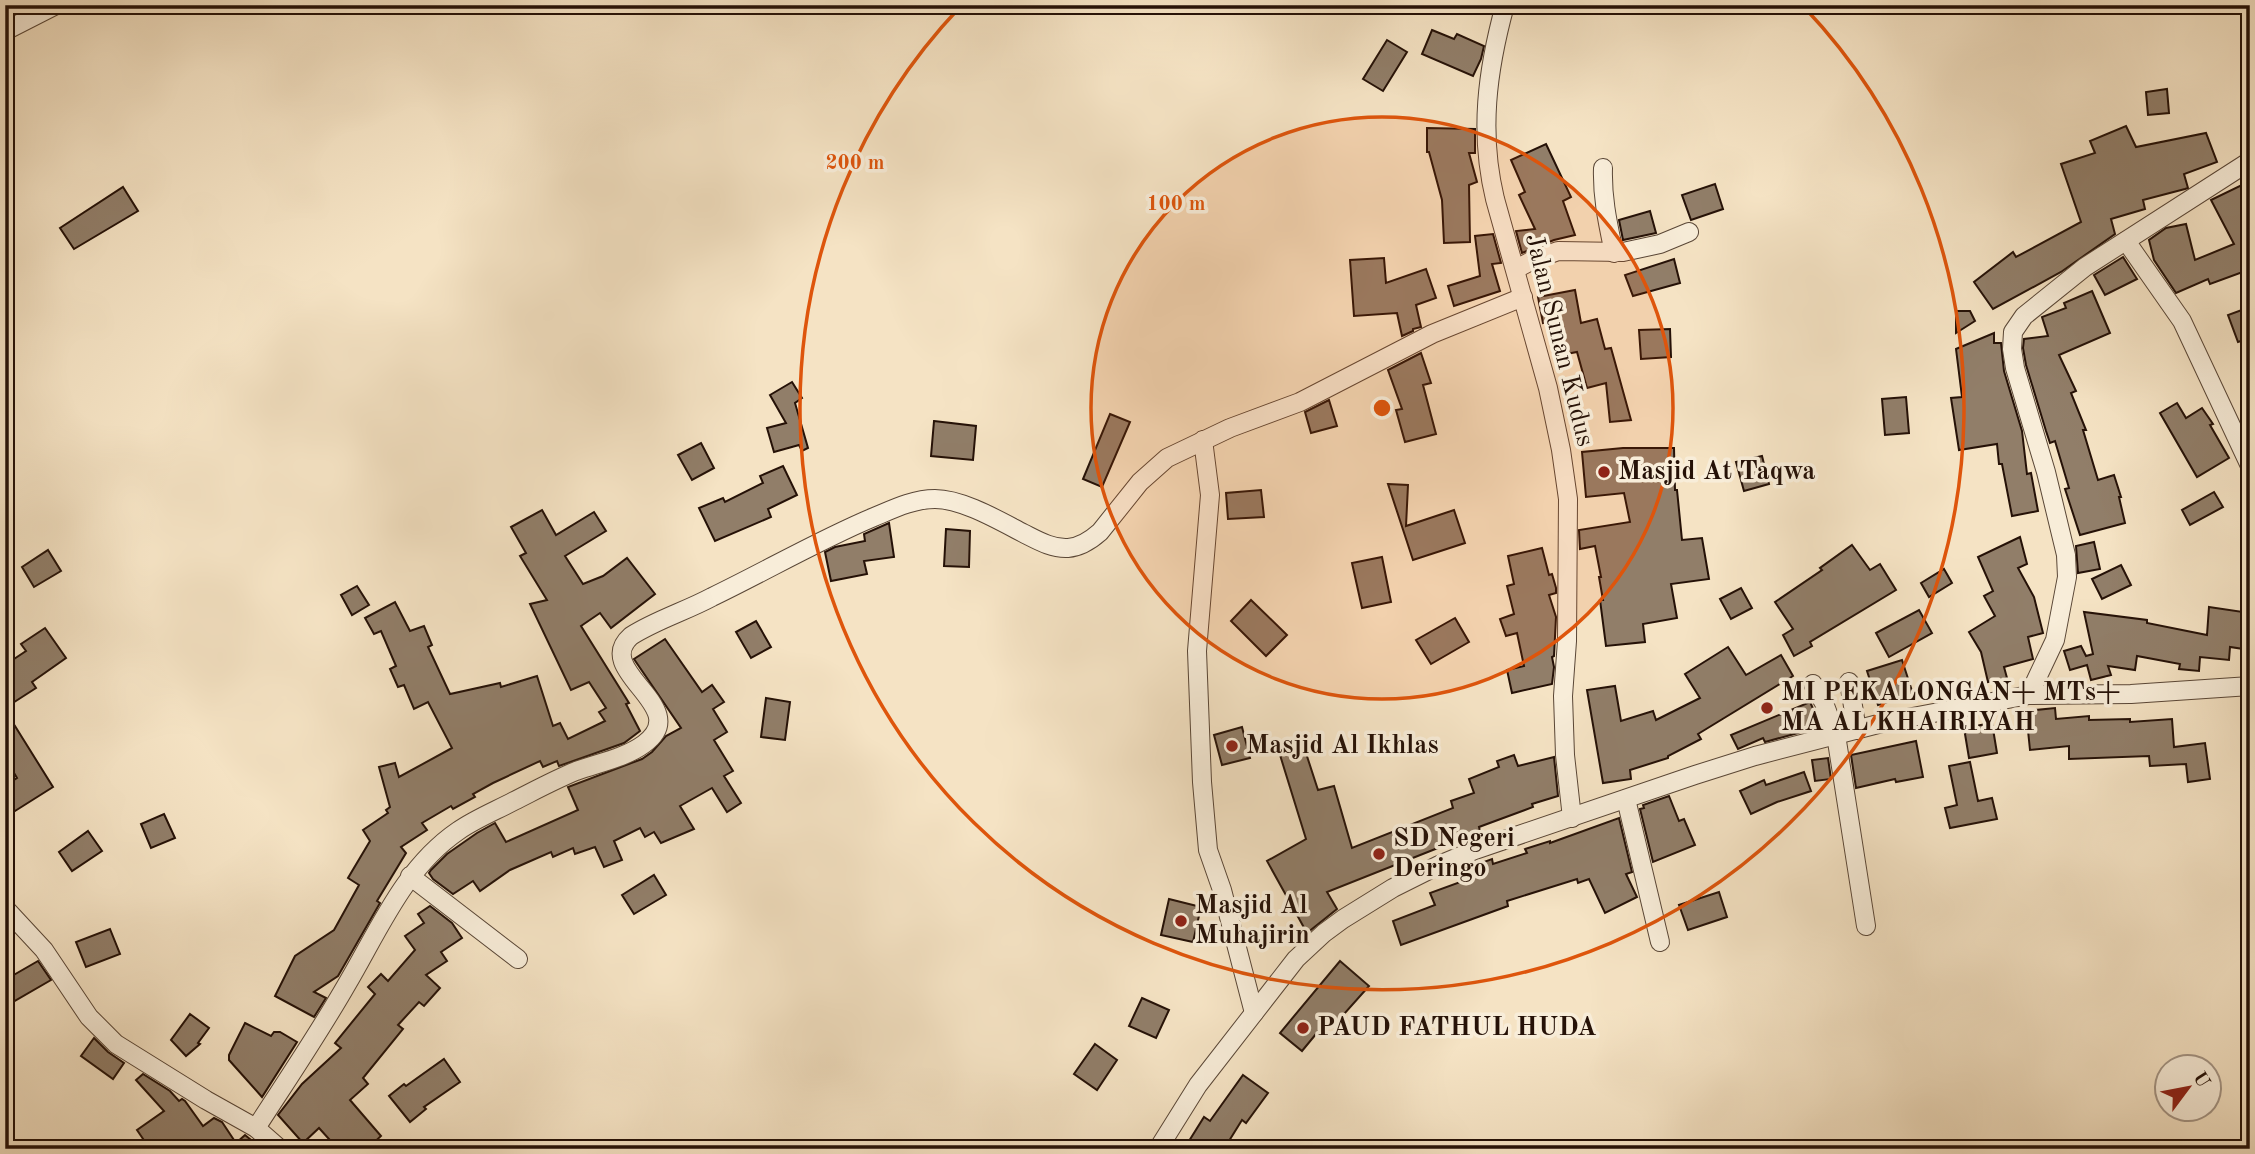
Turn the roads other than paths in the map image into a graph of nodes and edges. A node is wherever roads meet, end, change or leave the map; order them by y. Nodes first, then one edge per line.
1 (56, 5) edge
2 (1505, 5) edge
3 (5, 31) edge
4 (2250, 161) edge
5 (1603, 168) dead end
6 (1689, 232) dead end
7 (2126, 241) junction
8 (1614, 253) junction
9 (1516, 269) junction
10 (1523, 297) junction
11 (1203, 440) junction
12 (2250, 466) edge
13 (1849, 681) dead end
14 (1813, 684) dead end
15 (2250, 686) edge
16 (2029, 695) junction
17 (1857, 730) junction
18 (1836, 735) junction
19 (1626, 799) junction
20 (1572, 818) junction
21 (410, 876) junction
22 (5, 908) edge
23 (1866, 926) dead end
24 (1660, 942) dead end
25 (518, 959) dead end
26 (1254, 1013) junction
27 (257, 1128) junction
28 (279, 1149) edge
29 (1157, 1149) edge

1 - 3 street
2 - 9 street, Jalan Sunan Kudus
4 - 7 street
5 - 8 street
6 - 8 street
7 - 12 street
7 - 16 street
8 - 9 street
9 - 10 street, Jalan Sunan Kudus
10 - 11 street
10 - 20 street, Jalan Sunan Kudus
11 - 21 street
11 - 26 street
13 - 17 street
14 - 18 street
15 - 16 street
16 - 17 street
17 - 18 street
18 - 19 street
18 - 23 street
19 - 20 street
19 - 24 street
20 - 26 street
21 - 25 street
21 - 27 street
22 - 27 street
26 - 29 street
27 - 28 street

